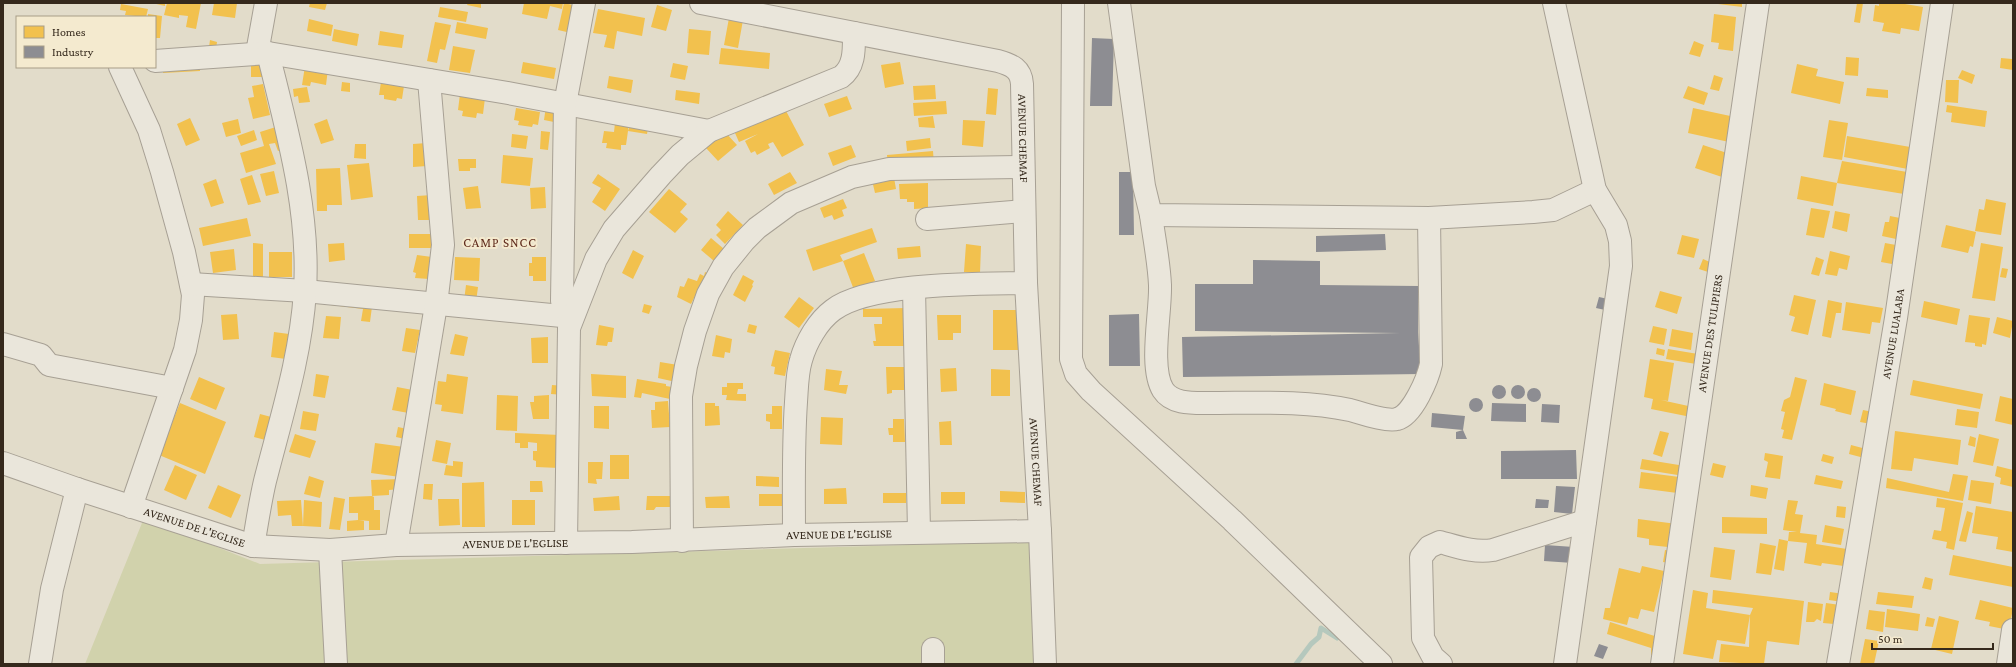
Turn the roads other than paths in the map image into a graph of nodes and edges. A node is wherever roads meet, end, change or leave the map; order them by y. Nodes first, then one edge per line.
1 (266, 3) edge
2 (584, 3) edge
3 (701, 3) edge
4 (1073, 3) edge
5 (1119, 3) edge
6 (1554, 3) edge
7 (1758, 3) edge
8 (1942, 3) edge
9 (854, 33) junction
10 (263, 53) junction
11 (156, 61) edge
12 (120, 68) edge
13 (429, 80) junction
14 (565, 104) junction
15 (709, 131) junction
16 (1023, 167) junction
17 (1595, 190) junction
18 (1024, 211) junction
19 (1151, 215) junction
20 (1429, 218) junction
21 (927, 219) dead end
22 (1026, 283) junction
23 (191, 284) junction
24 (914, 288) junction
25 (305, 291) junction
26 (436, 305) junction
27 (572, 317) junction
28 (3, 344) edge
29 (172, 388) junction
30 (3, 463) edge
31 (77, 489) junction
32 (131, 507) junction
33 (1585, 522) junction
34 (1040, 531) junction
35 (919, 532) junction
36 (794, 535) junction
37 (682, 541) junction
38 (566, 543) junction
39 (396, 545) junction
40 (253, 546) junction
41 (330, 550) junction
42 (2013, 630) edge
43 (40, 664) edge
44 (336, 664) edge
45 (1045, 664) edge
46 (1380, 664) edge
47 (1441, 664) edge
48 (1566, 664) edge
49 (1662, 664) edge
50 (1838, 664) edge
51 (2008, 664) edge

1 - 10 street
2 - 14 street
3 - 9 street, AVENUE CHEMAF
4 - 46 street
5 - 19 street
6 - 17 street
7 - 49 street, AVENUE DES TULIPIERS
8 - 50 street, AVENUE LUALABA
9 - 15 street
9 - 16 street, AVENUE CHEMAF
10 - 11 street
10 - 13 street
10 - 25 street
12 - 23 street
13 - 14 street
13 - 26 street
14 - 15 street
14 - 27 street
15 - 27 street
16 - 18 street, AVENUE CHEMAF
16 - 37 street
17 - 20 street
17 - 33 street
18 - 21 street
18 - 22 street, AVENUE CHEMAF
19 - 20 street
19 - 20 street
22 - 24 street
22 - 34 street, AVENUE CHEMAF
23 - 25 street
23 - 29 street
24 - 35 street
24 - 36 street
25 - 26 street
25 - 40 street
26 - 27 street
26 - 39 street
27 - 38 street
28 - 29 street
29 - 32 street
30 - 31 street, AVENUE DE L'EGLISE
31 - 32 street, AVENUE DE L'EGLISE
31 - 43 street
32 - 40 street, AVENUE DE L'EGLISE
33 - 47 street
33 - 48 street
34 - 35 street, AVENUE DE L'EGLISE
34 - 45 street, AVENUE CHEMAF
35 - 36 street, AVENUE DE L'EGLISE
36 - 37 street, AVENUE DE L'EGLISE
37 - 38 street, AVENUE DE L'EGLISE
38 - 39 street, AVENUE DE L'EGLISE
39 - 41 street, AVENUE DE L'EGLISE
40 - 41 street, AVENUE DE L'EGLISE
41 - 44 street
42 - 51 street

